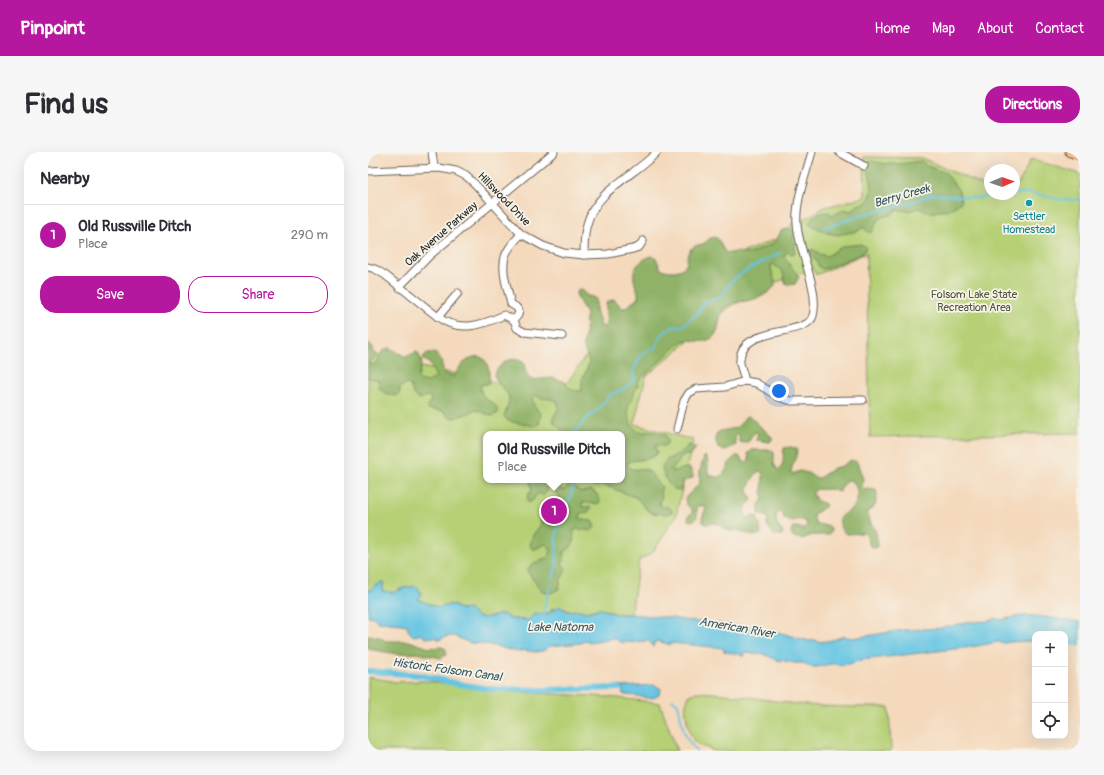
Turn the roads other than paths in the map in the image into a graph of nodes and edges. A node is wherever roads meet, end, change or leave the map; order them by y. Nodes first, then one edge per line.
1 (432, 152) edge
2 (554, 152) edge
3 (657, 152) edge
4 (812, 152) edge
5 (839, 152) edge
6 (1070, 152) edge
7 (1080, 155) edge
8 (864, 166) dead end
9 (434, 168) junction
10 (368, 170) edge
11 (493, 203) junction
12 (521, 234) junction
13 (643, 241) dead end
14 (584, 255) junction
15 (368, 267) edge
16 (399, 287) junction
17 (458, 292) dead end
18 (511, 304) junction
19 (504, 315) junction
20 (438, 317) junction
21 (514, 320) junction
22 (562, 336) dead end
23 (745, 381) junction
24 (863, 400) dead end
25 (677, 429) dead end

1 - 9 street
2 - 11 street, Oak Avenue Parkway
3 - 14 street
4 - 23 street
5 - 8 street
6 - 7 main road
9 - 10 street, Hillswood Drive
9 - 11 street, Hillswood Drive
11 - 12 street, Hillswood Drive
11 - 16 street, Oak Avenue Parkway
12 - 14 street, Hillswood Drive
12 - 18 street
13 - 14 street, Hillswood Drive
15 - 16 street
16 - 20 street
17 - 20 street
18 - 19 street
18 - 21 street
19 - 20 street
19 - 21 street
21 - 22 street
23 - 24 street
23 - 25 street

